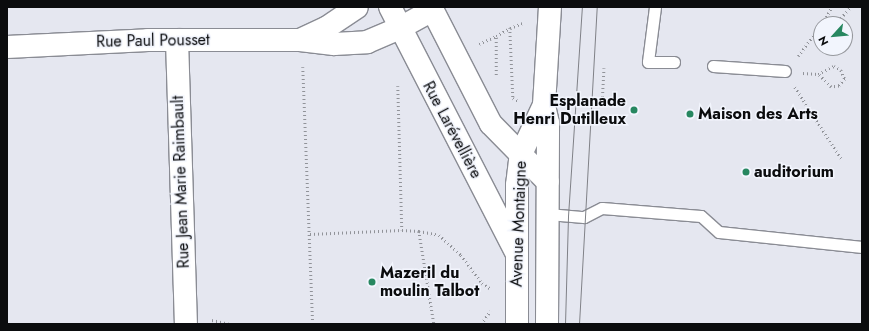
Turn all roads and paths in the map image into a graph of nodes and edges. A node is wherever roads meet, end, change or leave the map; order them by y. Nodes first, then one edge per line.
1 (357, 7) edge
2 (390, 7) edge
3 (550, 7) edge
4 (655, 7) edge
5 (832, 7) edge
6 (851, 7) edge
7 (431, 8) edge
8 (826, 16) edge
9 (843, 16) edge
10 (524, 23) dead end
11 (400, 28) junction
12 (510, 28) junction
13 (496, 36) junction
14 (813, 38) edge
15 (177, 40) junction
16 (7, 47) edge
17 (472, 47) dead end
18 (301, 50) junction
19 (674, 62) dead end
20 (713, 66) dead end
21 (604, 68) dead end
22 (785, 71) junction
23 (845, 79) joint
24 (496, 81) dead end
25 (398, 86) dead end
26 (602, 101) dead end
27 (534, 104) junction
28 (521, 154) junction
29 (841, 158) dead end
30 (548, 182) junction
31 (548, 214) junction
32 (402, 230) junction
33 (419, 231) junction
34 (310, 234) junction
35 (862, 247) edge
36 (516, 252) junction
37 (495, 291) dead end
38 (195, 322) edge
39 (230, 324) edge
40 (313, 324) edge
41 (434, 324) edge
42 (517, 324) edge
43 (547, 324) edge

1 - 18 street, Rue Paul Pousset
2 - 11 street, Rue Larévellière
3 - 27 street, Avenue Montaigne
4 - 19 lane
5 - 8 path
6 - 9 path
7 - 11 street, Rue Paul Pousset
7 - 28 street
10 - 12 path
11 - 18 street, Rue Paul Pousset
11 - 36 street, Rue Larévellière
12 - 13 path
12 - 27 path
13 - 17 path
13 - 24 path
14 - 22 path
15 - 16 street, Rue Paul Pousset
15 - 18 street, Rue Paul Pousset
15 - 38 street, Rue Jean Marie Raimbault
18 - 34 path
20 - 22 lane
21 - 26 path
22 - 29 path
23 - 23 path
25 - 32 path
27 - 28 street, Avenue Montaigne
27 - 30 street, Avenue Montaigne
28 - 30 street
28 - 36 street, Avenue Montaigne
30 - 31 street, Avenue Montaigne
31 - 35 lane
31 - 43 street, Avenue Montaigne
32 - 33 path
32 - 34 path
33 - 37 path
33 - 41 path
34 - 40 path
36 - 42 street, Avenue Montaigne
38 - 39 path

